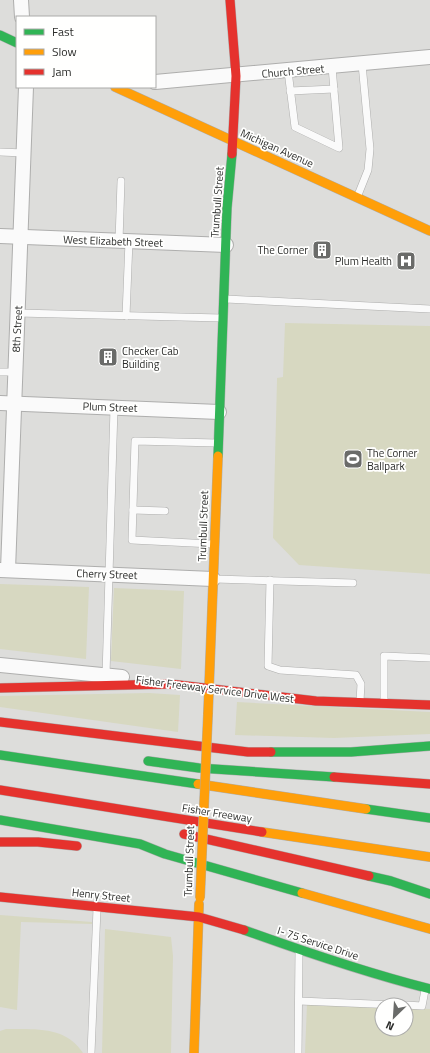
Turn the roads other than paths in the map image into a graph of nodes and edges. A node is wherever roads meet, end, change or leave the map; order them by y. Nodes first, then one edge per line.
1 (21, 0) edge
2 (230, 0) edge
3 (22, 16) edge
4 (0, 35) edge
5 (16, 43) edge
6 (430, 57) edge
7 (362, 64) junction
8 (332, 67) junction
9 (288, 71) junction
10 (236, 76) junction
11 (156, 82) edge
12 (26, 88) edge
13 (117, 88) edge
14 (334, 89) junction
15 (290, 91) junction
16 (233, 141) junction
17 (0, 152) edge
18 (24, 153) junction
19 (122, 181) dead end
20 (357, 198) junction
21 (430, 231) edge
22 (0, 236) edge
23 (22, 237) junction
24 (124, 241) junction
25 (226, 245) junction
26 (224, 299) junction
27 (430, 310) edge
28 (18, 313) junction
29 (126, 316) junction
30 (223, 318) junction
31 (0, 372) edge
32 (15, 372) junction
33 (7, 404) edge
34 (114, 408) junction
35 (219, 412) junction
36 (218, 443) junction
37 (133, 510) junction
38 (165, 511) dead end
39 (214, 544) junction
40 (4, 570) edge
41 (109, 574) junction
42 (213, 579) junction
43 (270, 580) junction
44 (353, 583) dead end
45 (430, 658) edge
46 (0, 665) edge
47 (106, 675) junction
48 (170, 684) junction
49 (208, 687) junction
50 (0, 688) edge
51 (360, 703) junction
52 (384, 704) junction
53 (430, 705) edge
54 (0, 722) edge
55 (430, 746) edge
56 (0, 755) edge
57 (138, 760) dead end
58 (430, 784) edge
59 (0, 790) edge
60 (143, 814) junction
61 (430, 818) edge
62 (0, 820) edge
63 (149, 822) dead end
64 (176, 832) dead end
65 (0, 842) edge
66 (84, 846) dead end
67 (114, 849) dead end
68 (165, 854) junction
69 (430, 857) edge
70 (430, 894) edge
71 (0, 897) edge
72 (97, 907) junction
73 (199, 918) junction
74 (430, 929) edge
75 (300, 950) junction
76 (428, 988) edge
77 (299, 1001) junction
78 (374, 1004) edge
79 (414, 1006) edge
80 (91, 1053) edge
81 (194, 1053) edge
82 (298, 1053) edge

1 - 3 street
2 - 10 main road, Trumbull Street
4 - 5 main road
6 - 7 street, Church Street
7 - 8 street, Church Street
7 - 20 lane
8 - 9 street, Church Street
8 - 14 lane
9 - 10 street, Church Street
9 - 15 lane
10 - 11 street, Church Street
10 - 16 main road, Trumbull Street
12 - 18 street, 8th Street
13 - 16 main road, Michigan Avenue
14 - 15 lane
14 - 15 lane
16 - 20 main road, Michigan Avenue
16 - 25 main road, Trumbull Street
17 - 18 lane
18 - 23 street, 8th Street
19 - 24 lane
20 - 21 main road, Michigan Avenue
22 - 23 street, West Elizabeth Street
23 - 24 street, West Elizabeth Street
23 - 28 street, 8th Street
24 - 25 street, West Elizabeth Street
24 - 29 lane
25 - 26 main road, Trumbull Street
26 - 27 lane
26 - 30 main road, Trumbull Street
28 - 29 lane
28 - 32 street, 8th Street
29 - 30 lane
30 - 35 main road, Trumbull Street
31 - 32 lane
32 - 33 street, 8th Street
33 - 34 street, Plum Street
33 - 40 street, 8th Street
34 - 35 street, Plum Street
34 - 41 lane
35 - 36 main road, Trumbull Street
36 - 37 lane
36 - 39 main road, Trumbull Street
37 - 38 lane
37 - 39 lane
39 - 42 main road, Trumbull Street
40 - 41 street, Cherry Street
41 - 42 street, Cherry Street
41 - 47 lane
42 - 43 lane
42 - 49 main road, Trumbull Street
43 - 44 lane
43 - 51 lane
45 - 52 lane
46 - 47 street, Fisher Freeway Service Drive West
47 - 48 street, Fisher Freeway Service Drive West
48 - 49 main road, Fisher Freeway Service Drive West
48 - 50 main road
49 - 51 main road, Fisher Freeway Service Drive West
49 - 73 main road, Trumbull Street, bridge
51 - 52 main road, Fisher Freeway Service Drive West
52 - 53 main road, Fisher Freeway Service Drive West
54 - 55 main road
56 - 61 main road
57 - 58 main road
59 - 60 main road, Fisher Freeway
60 - 63 main road
60 - 69 main road, Fisher Freeway
62 - 68 main road
64 - 70 main road
65 - 66 main road
67 - 68 main road
68 - 74 main road
71 - 72 main road, Henry Street
72 - 73 main road, Henry Street
72 - 80 lane
73 - 75 main road, I- 75 Service Drive
73 - 81 main road, Trumbull Street
75 - 76 main road, I- 75 Service Drive
75 - 77 lane
76 - 79 lane
77 - 78 lane
77 - 82 lane

